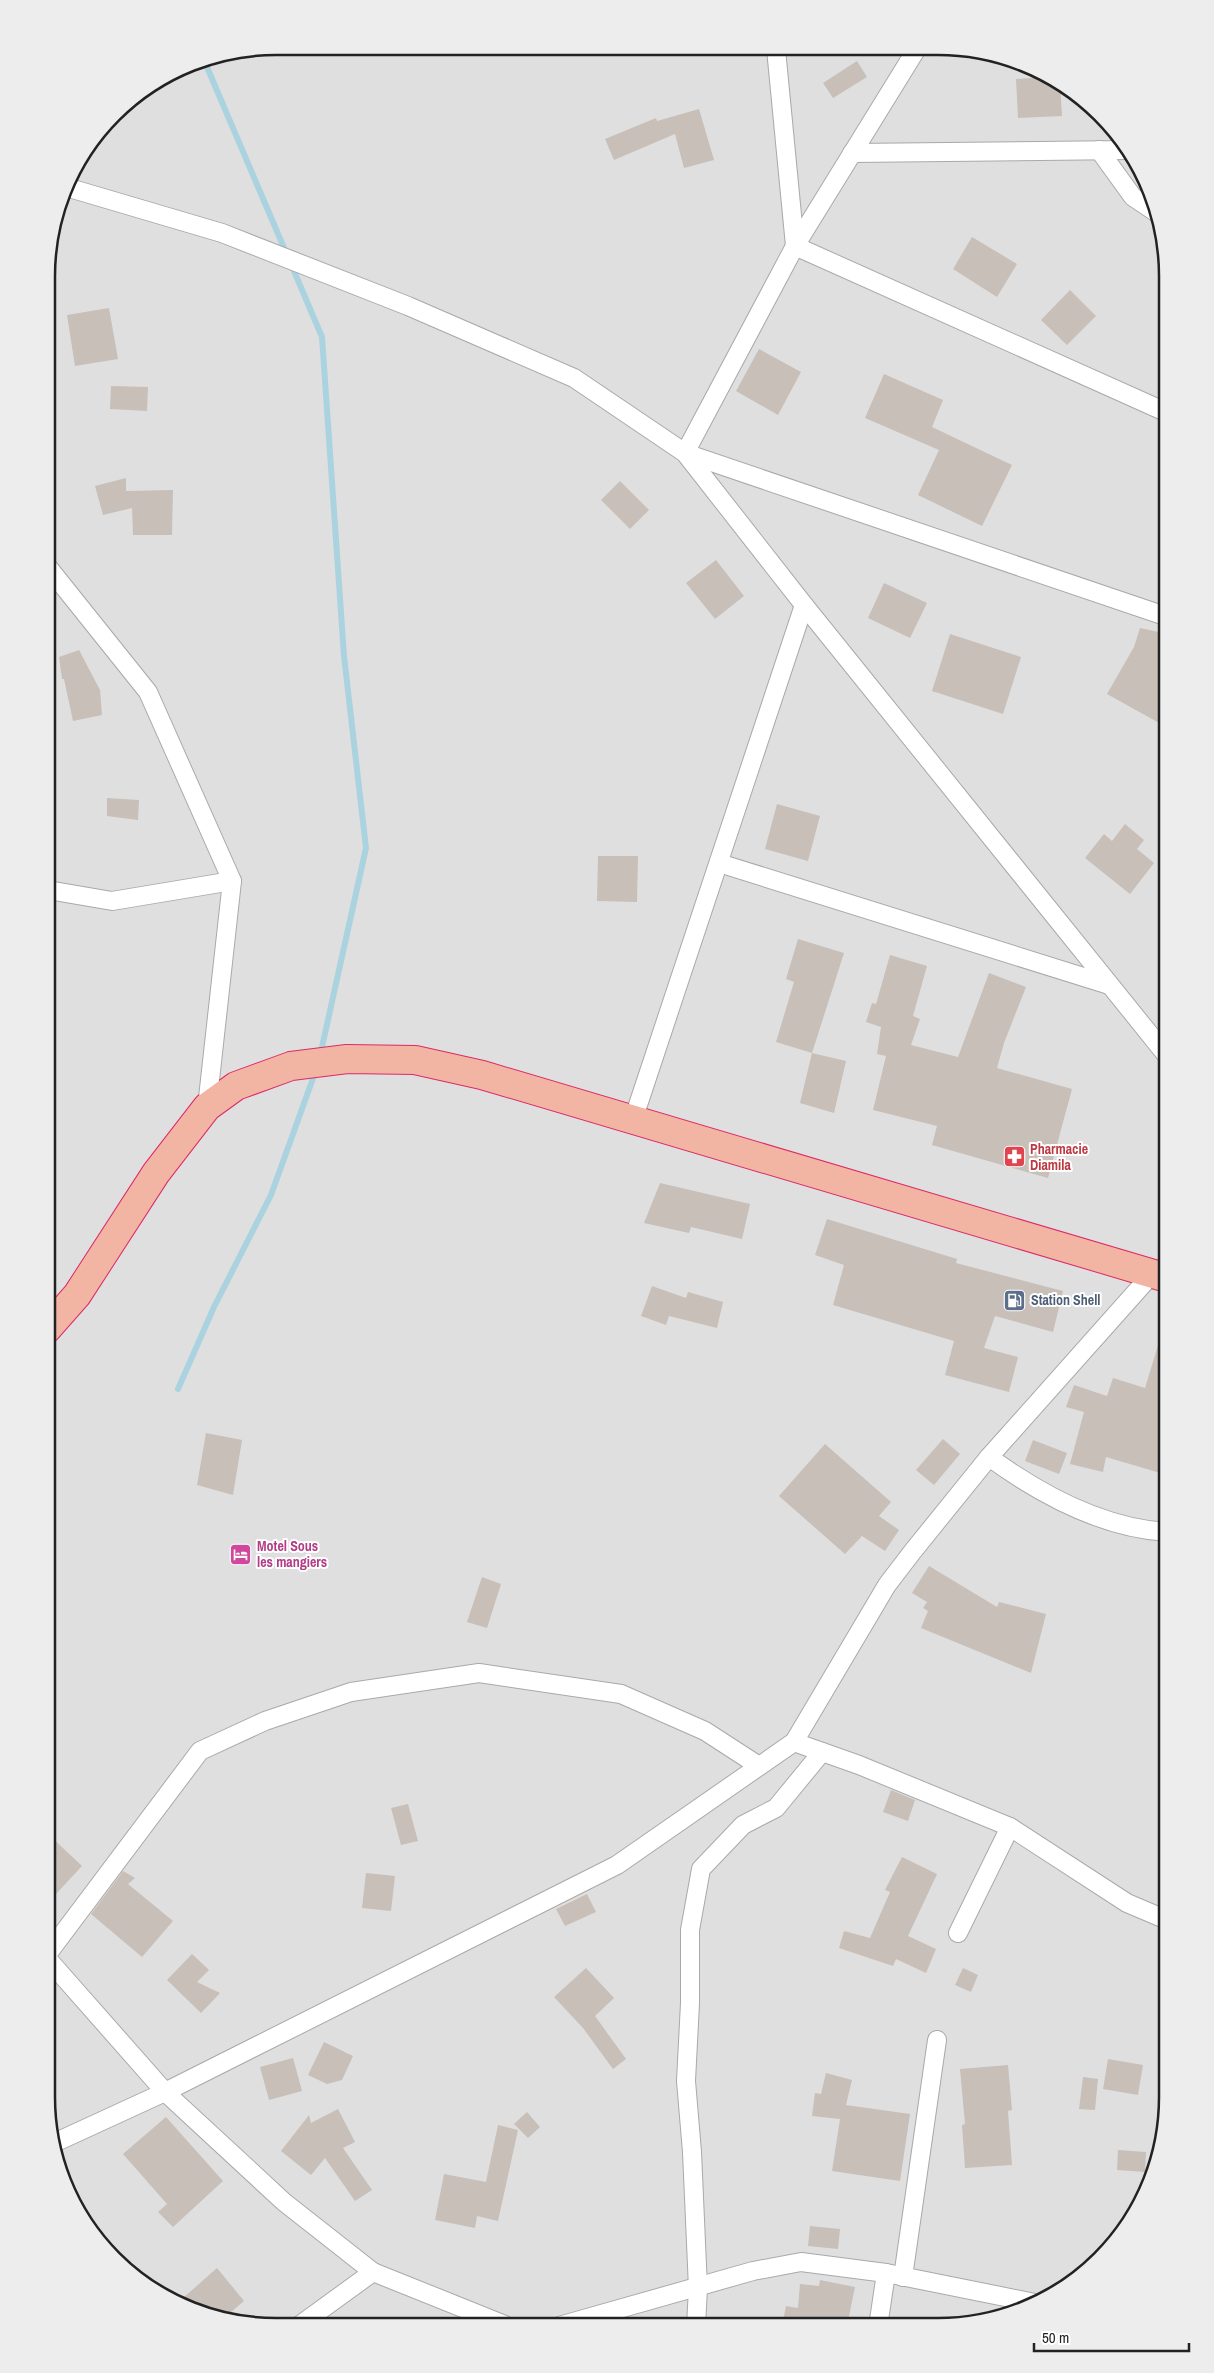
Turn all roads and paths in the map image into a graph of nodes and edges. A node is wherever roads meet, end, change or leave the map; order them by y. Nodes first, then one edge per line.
1 (777, 55) edge
2 (913, 55) edge
3 (1099, 150) junction
4 (1120, 150) edge
5 (852, 154) junction
6 (73, 189) edge
7 (1147, 207) edge
8 (795, 246) junction
9 (1159, 409) edge
10 (685, 453) junction
11 (55, 576) edge
12 (804, 605) junction
13 (1159, 614) edge
14 (718, 864) junction
15 (232, 881) junction
16 (55, 891) edge
17 (1109, 985) junction
18 (1159, 1039) edge
19 (207, 1107) junction
20 (632, 1120) junction
21 (1159, 1276) edge
22 (1159, 1277) edge
23 (55, 1319) edge
24 (989, 1458) junction
25 (1159, 1532) edge
26 (794, 1742) junction
27 (822, 1752) junction
28 (759, 1766) junction
29 (1010, 1827) junction
30 (1159, 1917) edge
31 (958, 1933) dead end
32 (55, 1944) edge
33 (55, 1966) edge
34 (937, 2040) dead end
35 (165, 2092) junction
36 (59, 2141) edge
37 (373, 2272) junction
38 (894, 2275) junction
39 (698, 2288) junction
40 (1024, 2301) edge
41 (310, 2318) edge
42 (485, 2318) edge
43 (588, 2318) edge
44 (696, 2318) edge
45 (881, 2318) edge

1 - 8 street
2 - 5 street
3 - 4 street
3 - 5 street
3 - 7 street
5 - 8 street
6 - 10 street
8 - 9 street
8 - 10 street
10 - 12 street
10 - 13 street
11 - 15 street
12 - 14 street
12 - 17 street
14 - 17 street
14 - 20 street
15 - 16 street
15 - 19 street
17 - 18 street
19 - 20 highway
19 - 23 highway
20 - 21 highway
22 - 24 street
24 - 25 street
24 - 26 street
26 - 27 street
26 - 28 street
27 - 29 street
27 - 39 street
28 - 32 street
28 - 35 street
29 - 30 street
29 - 31 street
33 - 35 street
34 - 38 street
35 - 36 street
35 - 37 street
37 - 41 street
37 - 42 street
38 - 39 street
38 - 40 street
38 - 45 street
39 - 43 street
39 - 44 street

